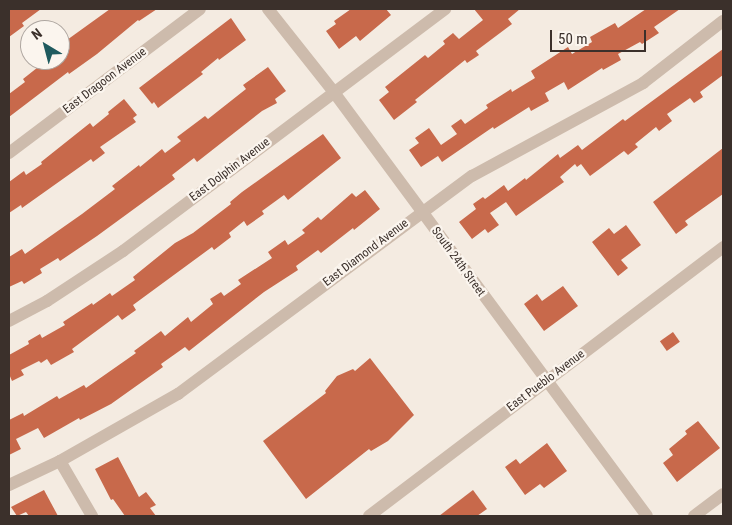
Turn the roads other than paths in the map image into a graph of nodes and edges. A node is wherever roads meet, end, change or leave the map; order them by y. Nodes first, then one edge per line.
1 (200, 9) edge
2 (268, 9) edge
3 (445, 9) edge
4 (723, 21) edge
5 (333, 92) junction
6 (9, 153) edge
7 (421, 212) junction
8 (723, 247) edge
9 (9, 321) edge
10 (545, 380) junction
11 (60, 461) junction
12 (9, 486) edge
13 (723, 494) edge
14 (92, 516) edge
15 (369, 516) edge
16 (647, 516) edge
17 (694, 516) edge

1 - 6 street, East Dragoon Avenue
2 - 5 street, South 24th Street
3 - 5 street, East Dolphin Avenue
4 - 7 street, East Diamond Avenue
5 - 7 street, South 24th Street
5 - 9 street, East Dolphin Avenue
7 - 10 street, South 24th Street
7 - 11 street, East Diamond Avenue
8 - 10 street, East Pueblo Avenue
10 - 15 street, East Pueblo Avenue
10 - 16 street, South 24th Street
11 - 12 street, East Diamond Avenue
11 - 14 street
13 - 17 street

